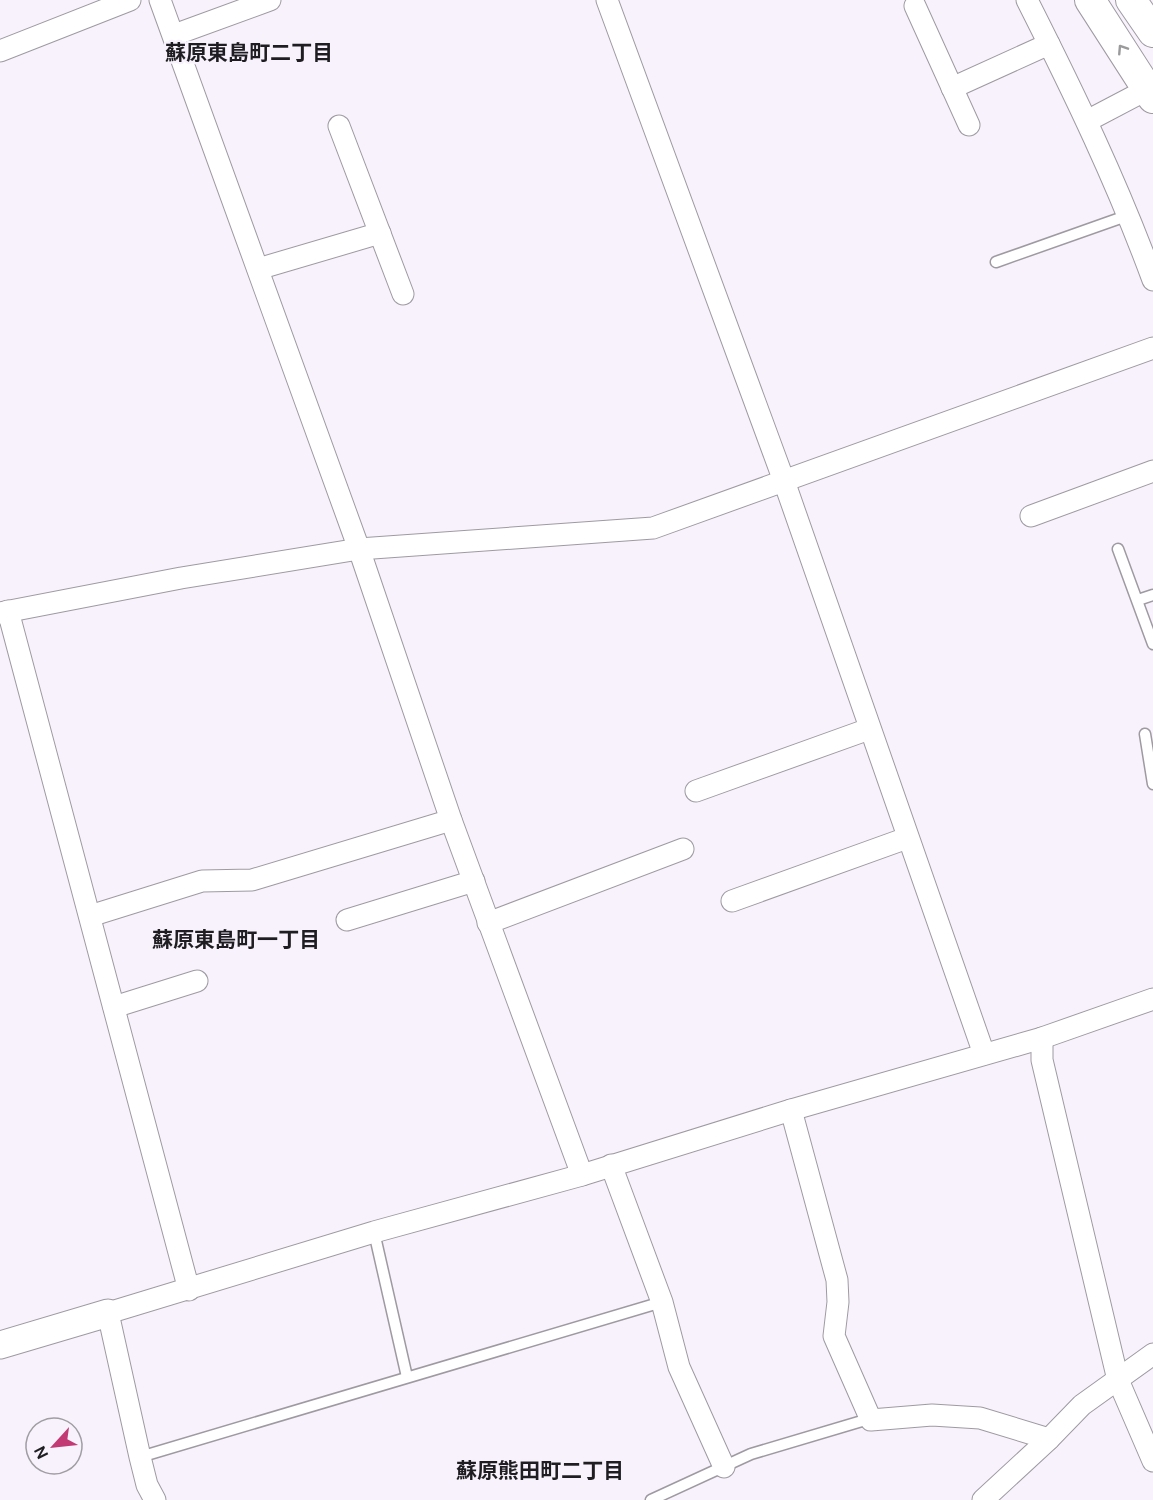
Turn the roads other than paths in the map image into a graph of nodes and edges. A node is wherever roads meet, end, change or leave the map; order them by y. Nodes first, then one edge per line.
1 (130, 0) edge
2 (160, 0) edge
3 (270, 0) edge
4 (608, 0) edge
5 (1027, 0) edge
6 (1090, 0) edge
7 (1131, 0) edge
8 (915, 6) dead end
9 (1153, 32) edge
10 (174, 35) junction
11 (1049, 44) junction
12 (0, 51) edge
13 (952, 88) junction
14 (1150, 93) edge
15 (1088, 121) junction
16 (969, 125) dead end
17 (339, 126) dead end
18 (1129, 215) junction
19 (380, 233) junction
20 (996, 262) dead end
21 (258, 269) junction
22 (1153, 280) edge
23 (403, 294) dead end
24 (1153, 348) edge
25 (1153, 471) edge
26 (784, 481) junction
27 (1031, 516) dead end
28 (359, 549) junction
29 (1118, 549) dead end
30 (1153, 594) edge
31 (1138, 600) junction
32 (4, 612) edge
33 (1153, 644) edge
34 (870, 729) junction
35 (1145, 734) dead end
36 (1153, 784) edge
37 (696, 790) dead end
38 (451, 820) junction
39 (908, 838) junction
40 (683, 849) dead end
41 (474, 881) junction
42 (732, 901) dead end
43 (90, 916) junction
44 (347, 920) dead end
45 (488, 923) junction
46 (196, 981) dead end
47 (1153, 999) edge
48 (114, 1007) junction
49 (1042, 1038) junction
50 (984, 1054) junction
51 (791, 1110) junction
52 (611, 1165) junction
53 (582, 1174) junction
54 (374, 1232) junction
55 (189, 1290) junction
56 (662, 1302) junction
57 (108, 1313) junction
58 (0, 1345) edge
59 (1153, 1354) edge
60 (407, 1377) junction
61 (1118, 1380) junction
62 (871, 1420) junction
63 (1049, 1439) junction
64 (140, 1457) junction
65 (1153, 1461) edge
66 (724, 1467) junction
67 (154, 1500) edge
68 (651, 1500) edge
69 (983, 1500) edge

1 - 12 street
2 - 10 street
3 - 10 street
4 - 26 street
5 - 11 street
14 -> 6 main road
7 - 9 main road
8 - 13 street
10 - 21 street
11 - 13 street
11 - 15 street
13 - 16 street
14 - 15 street
15 - 18 street
17 - 19 street
18 - 20 lane
18 - 22 street
19 - 21 street
19 - 23 street
21 - 28 street
24 - 26 street
25 - 27 street
26 - 28 street
26 - 34 street
28 - 32 street
28 - 38 street
29 - 31 lane
30 - 31 lane
31 - 33 lane
32 - 43 street
34 - 37 street
34 - 39 street
35 - 36 lane
38 - 41 street
38 - 43 street
39 - 42 street
39 - 50 street
40 - 45 street
41 - 44 street
41 - 45 street
43 - 48 street
45 - 53 street
46 - 48 street
47 - 49 street
48 - 55 street
49 - 50 street
49 - 61 street
50 - 51 street
51 - 52 street
51 - 62 street
52 - 53 street
52 - 56 street
53 - 54 street
54 - 55 street
54 - 60 lane
55 - 57 street
56 - 60 lane
56 - 66 street
57 - 58 street
57 - 64 street
59 - 61 street
60 - 64 lane
61 - 63 street
61 - 65 street
62 - 63 street
62 - 66 lane
63 - 69 street
64 - 67 street
66 - 68 lane

